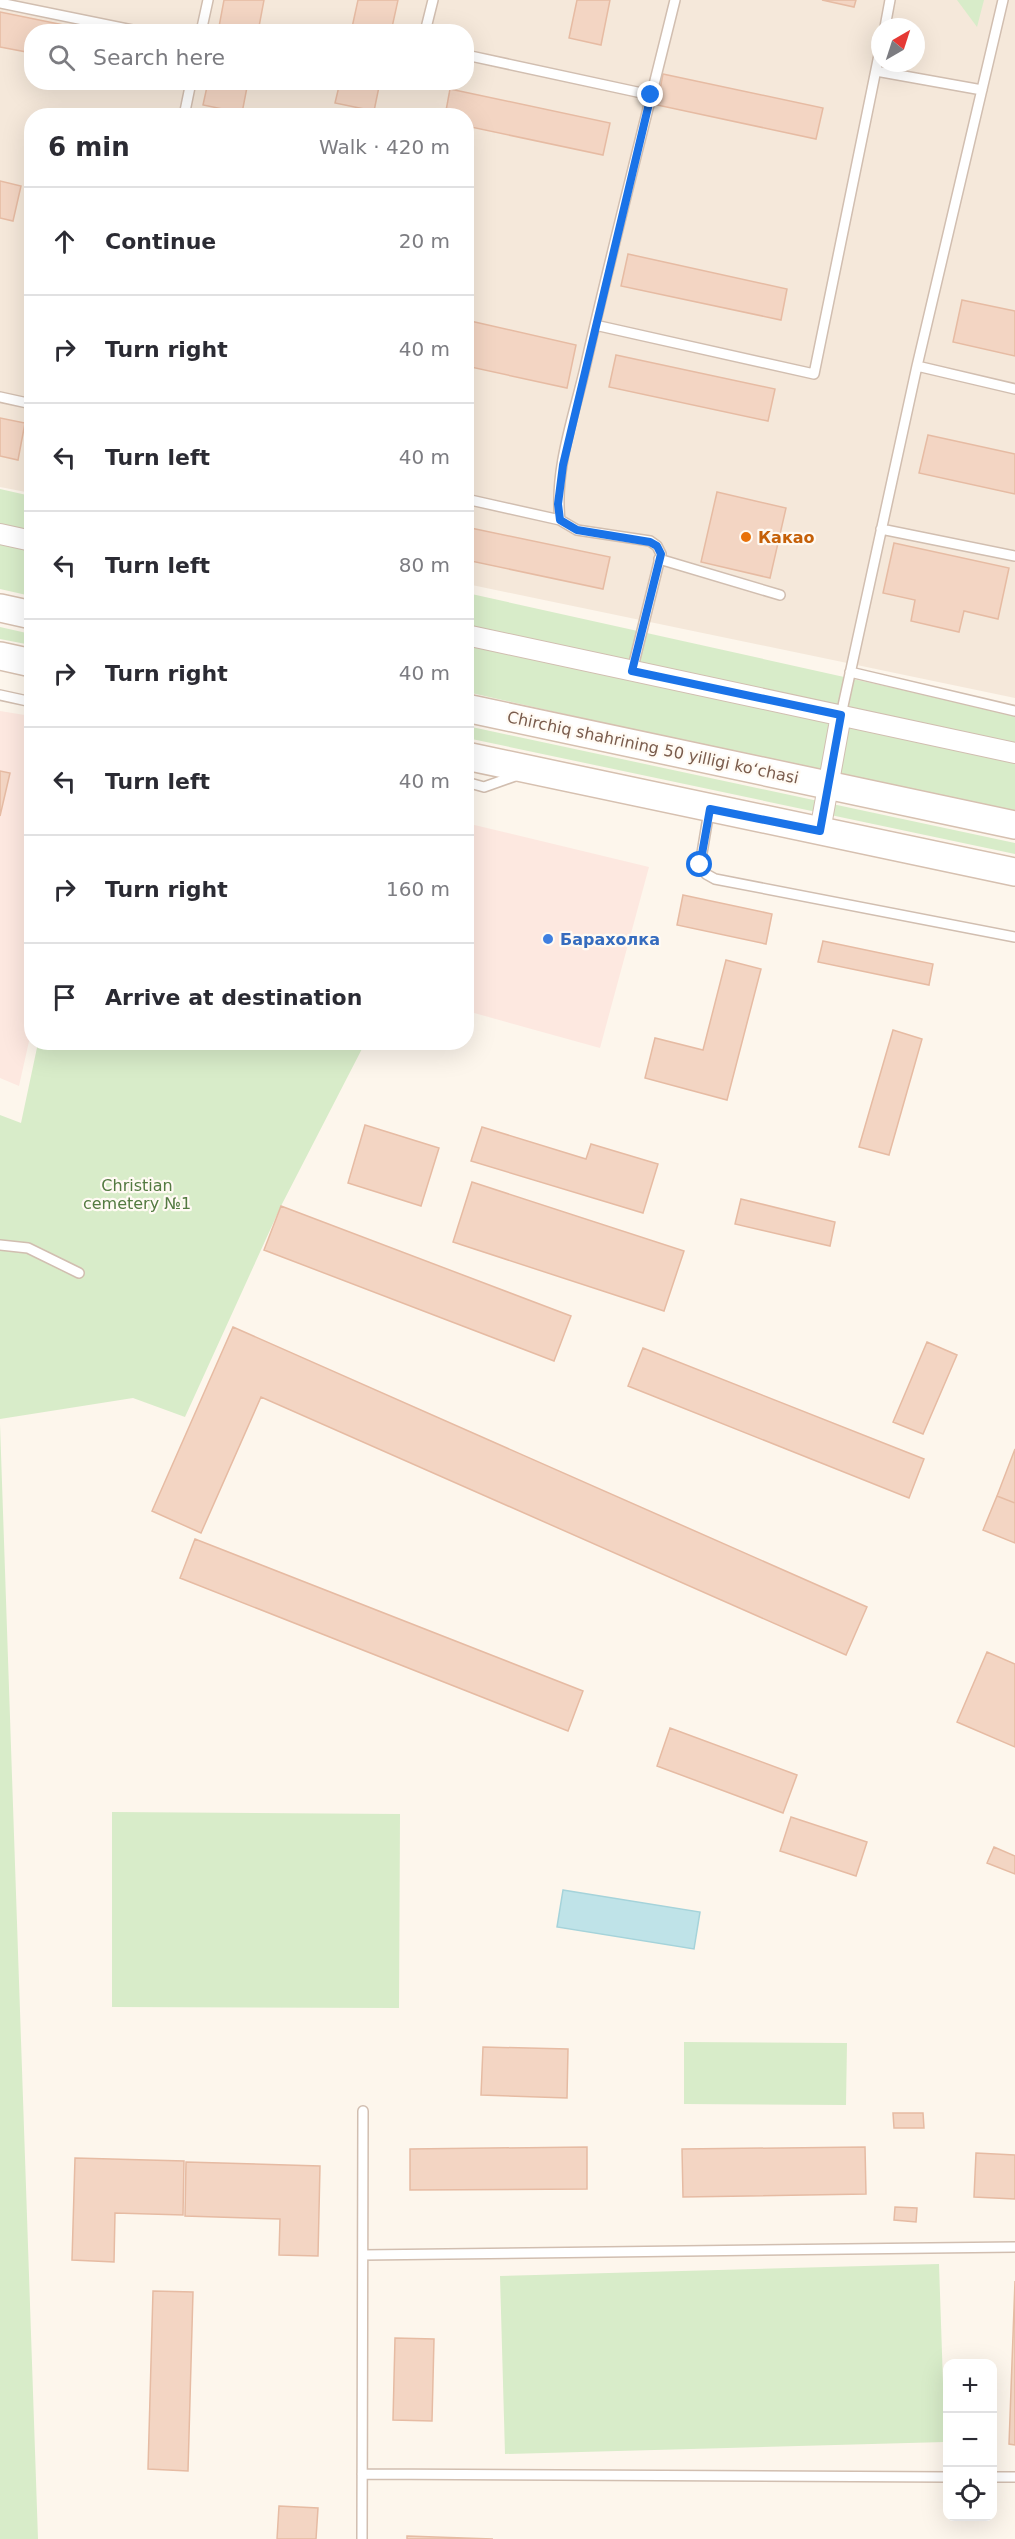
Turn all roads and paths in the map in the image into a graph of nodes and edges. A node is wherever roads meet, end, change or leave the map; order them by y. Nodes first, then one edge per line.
1 (208, 0) edge
2 (432, 0) edge
3 (675, 0) edge
4 (890, 0) edge
5 (1003, 0) edge
6 (0, 3) edge
7 (887, 18) edge
8 (103, 24) edge
9 (203, 24) edge
10 (427, 24) edge
11 (474, 56) edge
12 (876, 72) edge
13 (882, 72) edge
14 (189, 90) edge
15 (982, 90) junction
16 (651, 95) junction
17 (186, 108) edge
18 (595, 325) junction
19 (917, 366) junction
20 (1015, 389) edge
21 (0, 397) edge
22 (24, 402) edge
23 (474, 501) edge
24 (560, 520) junction
25 (881, 529) junction
26 (0, 534) edge
27 (24, 539) edge
28 (1015, 556) edge
29 (659, 559) junction
30 (780, 595) dead end
31 (0, 608) edge
32 (24, 613) edge
33 (474, 637) edge
34 (0, 656) edge
35 (24, 661) edge
36 (632, 671) junction
37 (850, 672) junction
38 (0, 695) edge
39 (24, 700) edge
40 (474, 710) edge
41 (1015, 711) edge
42 (841, 715) junction
43 (1015, 753) edge
44 (474, 758) edge
45 (533, 770) junction
46 (474, 784) edge
47 (829, 785) junction
48 (710, 809) junction
49 (1015, 825) edge
50 (820, 831) junction
51 (1015, 872) edge
52 (1015, 937) edge
53 (0, 1245) edge
54 (79, 1273) dead end
55 (363, 2111) dead end
56 (1015, 2247) edge
57 (363, 2255) junction
58 (362, 2474) junction
59 (943, 2477) edge
60 (997, 2477) edge
61 (1015, 2477) edge
62 (362, 2539) edge

1 - 9 lane
2 - 10 lane
3 - 16 lane
4 - 7 lane
5 - 15 lane
6 - 8 lane
11 - 16 lane
12 - 18 lane
13 - 15 lane
14 - 17 lane
15 - 19 lane
16 - 18 lane
18 - 24 lane
19 - 20 lane
19 - 25 lane
21 - 22 lane
23 - 24 lane
24 - 29 lane
25 - 28 lane
25 - 37 lane
26 - 27 street
29 - 30 lane
29 - 36 lane
31 - 32 main road
33 - 36 street
34 - 35 main road
36 - 42 street
37 - 41 lane
37 - 42 lane
38 - 39 lane
40 - 47 main road, Chirchiq shahrining 50 yilligi koʻchasi
42 - 43 street
42 - 47 street
44 - 45 main road
45 - 46 lane
45 - 48 main road
47 - 49 main road, Chirchiq shahrining 50 yilligi koʻchasi
47 - 50 street
48 - 50 main road
48 - 52 lane
50 - 51 main road
53 - 54 lane
55 - 57 lane
56 - 57 lane
57 - 58 lane
58 - 59 lane
58 - 62 lane
60 - 61 lane

